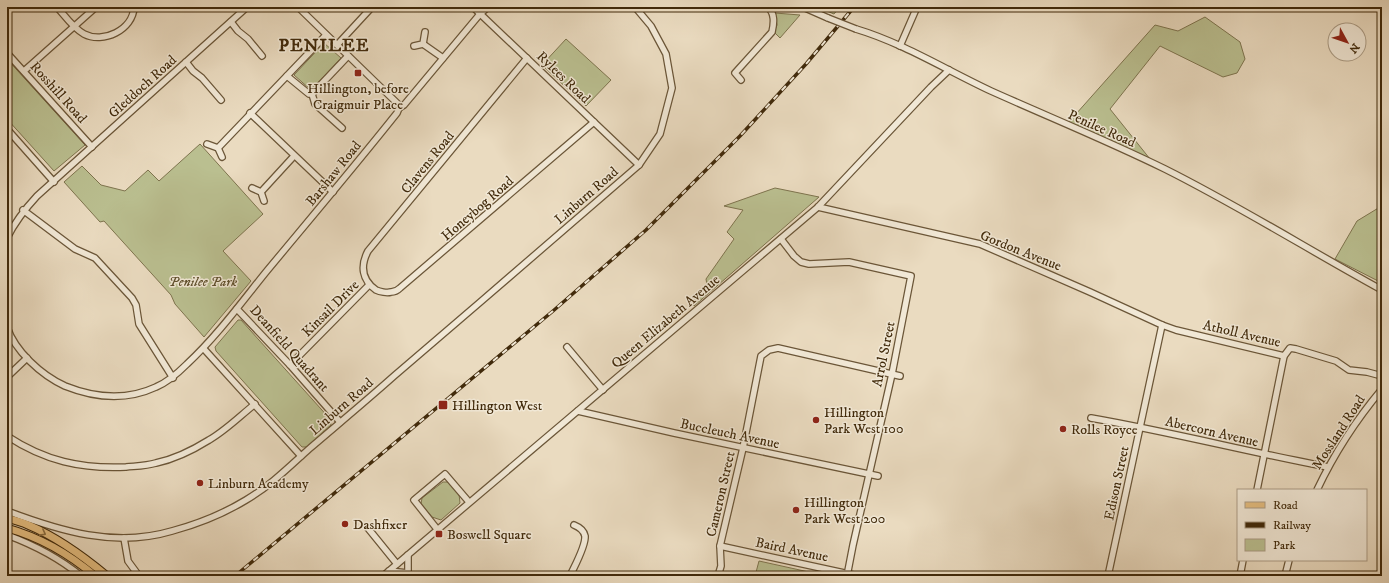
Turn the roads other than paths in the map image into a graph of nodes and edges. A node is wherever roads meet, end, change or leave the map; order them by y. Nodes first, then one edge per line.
1 (57, 7) edge
2 (96, 7) edge
3 (134, 7) edge
4 (247, 7) edge
5 (298, 7) edge
6 (372, 7) edge
7 (473, 7) edge
8 (488, 7) edge
9 (635, 7) edge
10 (768, 7) edge
11 (803, 7) edge
12 (917, 7) edge
13 (480, 14) junction
14 (231, 22) junction
15 (74, 26) junction
16 (425, 32) dead end
17 (326, 35) junction
18 (423, 44) junction
19 (337, 45) junction
20 (414, 46) dead end
21 (900, 46) junction
22 (7, 53) edge
23 (262, 56) dead end
24 (348, 56) junction
25 (443, 58) junction
26 (528, 58) junction
27 (186, 62) junction
28 (949, 70) junction
29 (24, 71) junction
30 (287, 76) junction
31 (741, 80) dead end
32 (312, 94) junction
33 (221, 100) dead end
34 (399, 108) junction
35 (250, 113) junction
36 (594, 122) junction
37 (342, 128) dead end
38 (7, 130) edge
39 (207, 144) dead end
40 (92, 147) junction
41 (218, 148) junction
42 (294, 156) junction
43 (222, 157) dead end
44 (639, 165) junction
45 (54, 182) junction
46 (252, 188) dead end
47 (261, 192) junction
48 (333, 192) junction
49 (264, 201) dead end
50 (818, 207) junction
51 (23, 210) junction
52 (7, 238) edge
53 (781, 239) junction
54 (370, 285) junction
55 (1382, 290) edge
56 (237, 309) junction
57 (7, 326) edge
58 (1162, 326) junction
59 (567, 347) dead end
60 (204, 348) junction
61 (1284, 356) junction
62 (27, 358) junction
63 (290, 365) junction
64 (892, 374) junction
65 (900, 376) dead end
66 (1382, 376) edge
67 (7, 377) edge
68 (173, 378) junction
69 (1382, 389) edge
70 (603, 390) junction
71 (255, 404) junction
72 (578, 411) junction
73 (1091, 418) dead end
74 (340, 422) junction
75 (1140, 427) junction
76 (7, 436) edge
77 (743, 448) junction
78 (1265, 454) junction
79 (301, 456) junction
80 (1328, 467) junction
81 (868, 474) junction
82 (878, 476) dead end
83 (1257, 489) edge
84 (1317, 489) edge
85 (469, 502) junction
86 (7, 511) edge
87 (7, 518) edge
88 (574, 525) dead end
89 (367, 527) dead end
90 (7, 528) edge
91 (437, 529) junction
92 (7, 535) edge
93 (124, 538) junction
94 (720, 546) junction
95 (408, 555) junction
96 (1243, 561) edge
97 (1289, 561) edge
98 (397, 564) junction
99 (389, 571) junction
100 (410, 574) edge
101 (847, 575) edge
102 (82, 576) edge
103 (94, 576) edge
104 (107, 576) edge
105 (139, 576) edge
106 (383, 576) edge
107 (570, 576) edge
108 (718, 576) edge
109 (858, 576) edge
110 (1108, 576) edge
111 (1240, 576) edge
112 (1285, 576) edge

1 - 15 street
2 - 15 street
3 - 15 street
4 - 14 street, Gleddoch Road
5 - 17 street
6 - 19 street
7 - 13 street, Rylees Road
8 - 13 street, Barshaw Road
9 - 44 street, Linburn Road
10 - 31 street
11 - 21 street, Penilee Road, bridge
12 - 21 street
13 - 25 street, Barshaw Road
13 - 26 street, Rylees Road
14 - 23 street
14 - 27 street, Gleddoch Road
15 - 29 street
16 - 18 street
17 - 19 street
17 - 30 street
18 - 20 street
18 - 25 street
19 - 24 street
21 - 28 street, Penilee Road
22 - 29 street, Rosshill Road
24 - 32 street
24 - 34 street
25 - 34 street, Barshaw Road
26 - 36 street, Rylees Road
26 - 54 street, Clavens Road
27 - 33 street
27 - 40 street, Gleddoch Road
28 - 50 street, Queen Elizabeth Avenue
28 - 55 street, Penilee Road
29 - 40 street, Rosshill Road
30 - 32 street
30 - 35 street
32 - 37 street
34 - 48 street, Barshaw Road
35 - 41 street
35 - 42 street
36 - 44 street, Rylees Road
36 - 54 street, Honeybog Road
38 - 45 street
39 - 41 street
40 - 45 street, Gleddoch Road
41 - 43 street
42 - 47 street
42 - 48 street
44 - 74 street, Linburn Road
45 - 51 street, Gleddoch Road
46 - 47 street
47 - 49 street
48 - 56 street, Barshaw Road
50 - 53 street, Queen Elizabeth Avenue
50 - 58 street, Gordon Avenue
51 - 52 street, Gleddoch Road
51 - 68 street
53 - 64 street, Arrol Street
53 - 70 street, Queen Elizabeth Avenue
54 - 63 street, Kinsail Drive
56 - 60 street, Barshaw Road
56 - 63 street, Deanfield Quadrant
57 - 62 street, Barshaw Road
58 - 61 street, Atholl Avenue
58 - 75 street, Edison Street
59 - 70 street
60 - 68 street, Barshaw Road
60 - 71 street
61 - 66 street, Atholl Avenue
61 - 78 street
62 - 67 street
62 - 68 street, Barshaw Road
63 - 74 street, Deanfield Quadrant
64 - 65 street
64 - 77 street, Cameron Street
64 - 81 street, Arrol Street
69 - 80 street, Mossland Road
70 - 72 street, Queen Elizabeth Avenue
71 - 76 street
71 - 79 street
72 - 77 street, Buccleuch Avenue
72 - 85 street, Queen Elizabeth Avenue
73 - 75 street, Abercorn Avenue
74 - 79 street, Linburn Road
75 - 78 street, Abercorn Avenue
75 - 110 street, Edison Street
77 - 81 street, Buccleuch Avenue
77 - 94 street, Cameron Street
78 - 80 street, Abercorn Avenue
78 - 83 street
79 - 93 street, Linburn Road
80 - 84 street, Mossland Road
81 - 82 street, Buccleuch Avenue
81 - 101 street, Arrol Street
85 - 91 street, Queen Elizabeth Avenue
85 - 91 street
86 - 93 street, Linburn Road
87 -> 104 main road
88 - 107 street
89 - 98 street
90 - 103 main road
91 - 95 street, Queen Elizabeth Avenue
92 - 102 street
93 - 105 street
94 - 101 street, Baird Avenue
94 - 108 street, Cameron Street
95 - 98 street, Queen Elizabeth Avenue
95 - 100 street
96 - 111 street
97 - 112 street
98 - 99 street, Queen Elizabeth Avenue
99 - 100 street
99 - 106 street, Queen Elizabeth Avenue
101 - 109 street, Baird Avenue

